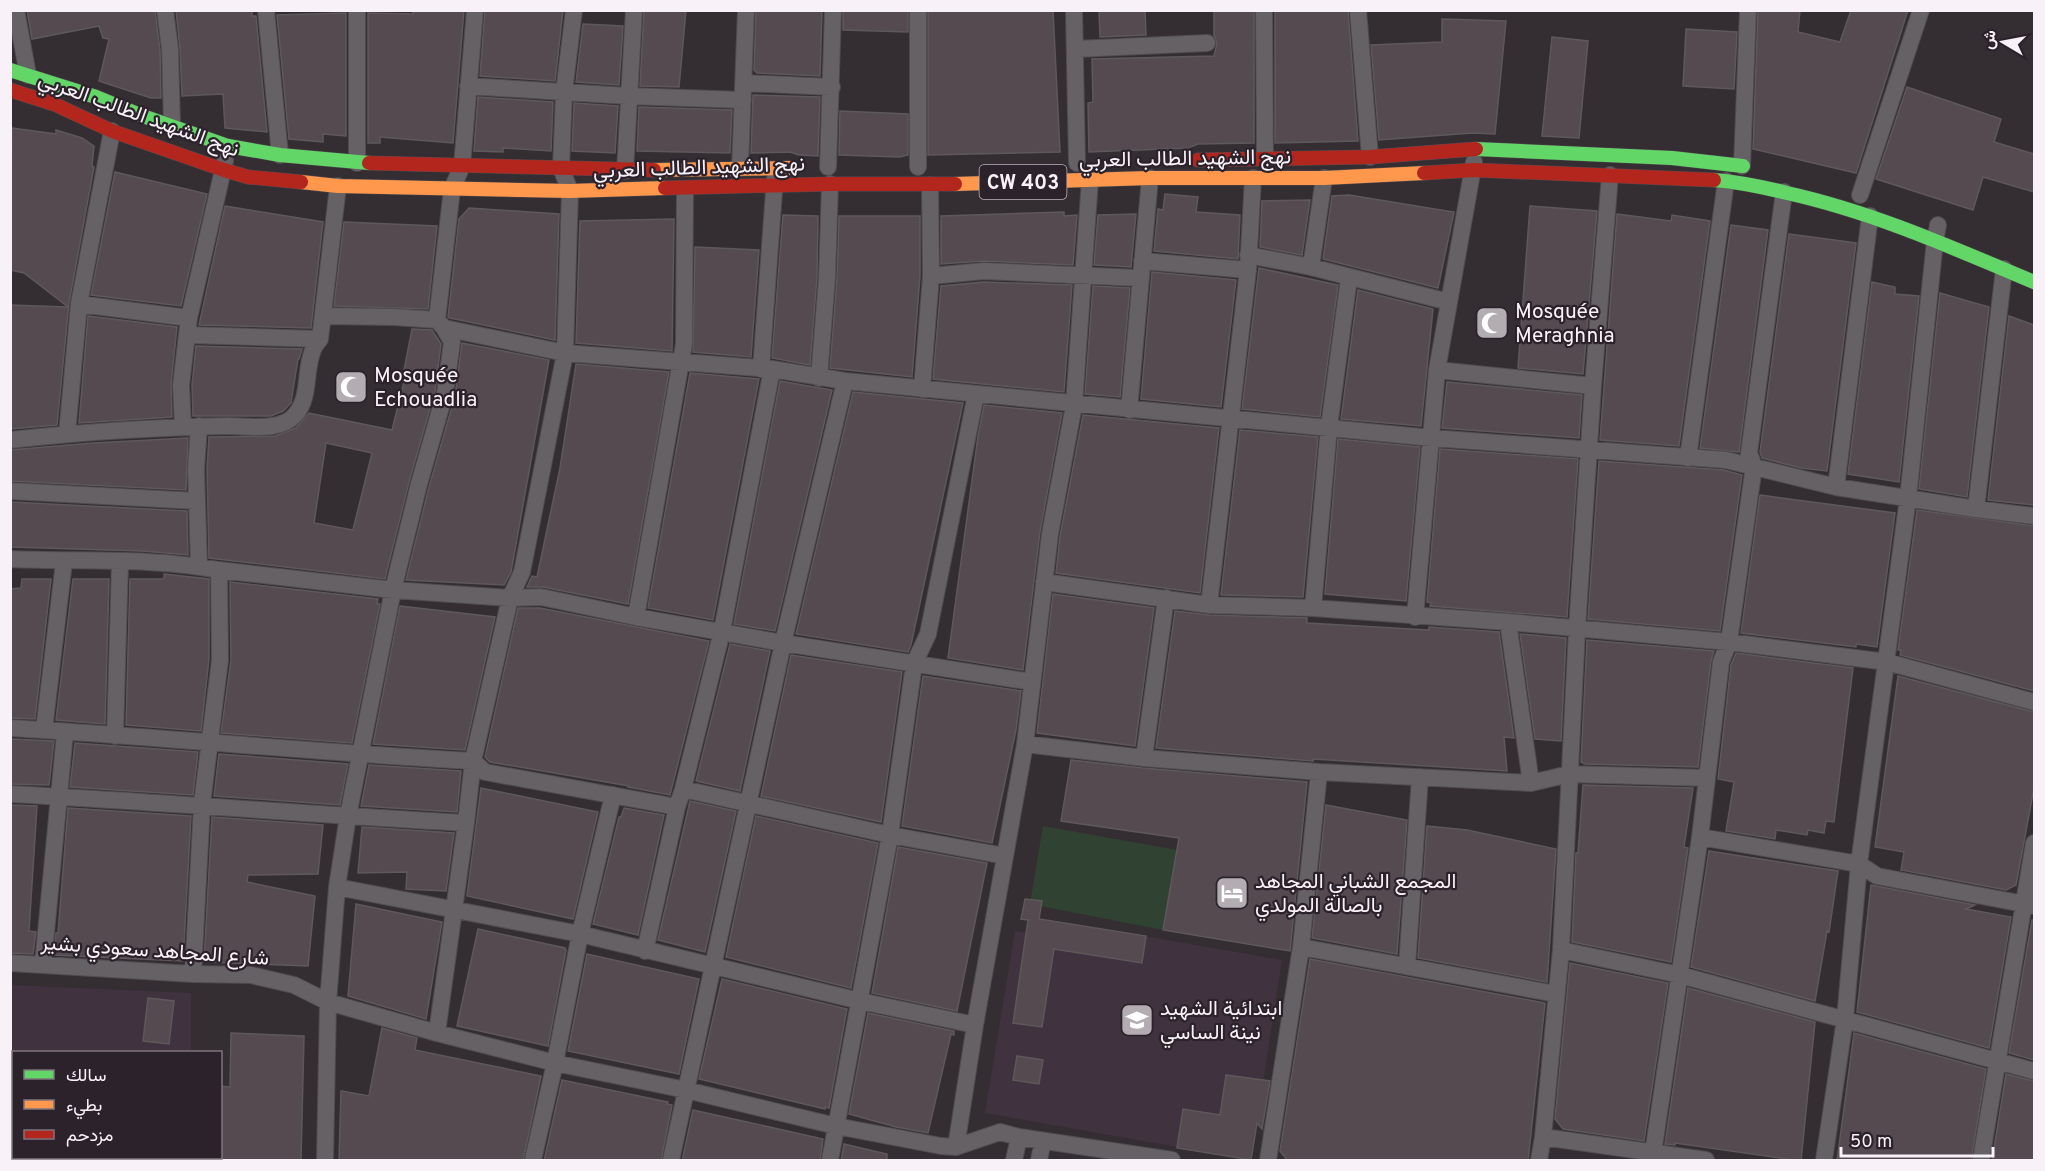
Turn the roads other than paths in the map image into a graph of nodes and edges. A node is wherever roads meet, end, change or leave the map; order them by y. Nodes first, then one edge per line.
1 (16, 10) edge
2 (165, 10) edge
3 (266, 10) edge
4 (357, 10) edge
5 (475, 10) edge
6 (574, 10) edge
7 (634, 10) edge
8 (747, 10) edge
9 (833, 10) edge
10 (918, 10) edge
11 (1074, 10) edge
12 (1264, 10) edge
13 (1358, 10) edge
14 (1748, 10) edge
15 (1921, 10) edge
16 (1207, 43) dead end
17 (1076, 49) junction
18 (10, 70) edge
19 (28, 75) junction
20 (468, 86) junction
21 (831, 87) junction
22 (10, 90) edge
23 (743, 91) junction
24 (564, 92) junction
25 (628, 96) junction
26 (172, 126) junction
27 (112, 131) junction
28 (228, 146) junction
29 (1473, 149) junction
30 (280, 155) junction
31 (1370, 157) junction
32 (1265, 159) junction
33 (1184, 160) dead end
34 (357, 163) junction
35 (462, 166) junction
36 (823, 167) joint
37 (918, 167) dead end
38 (1081, 167) junction
39 (1747, 167) joint
40 (561, 168) junction
41 (740, 168) junction
42 (776, 168) junction
43 (224, 170) junction
44 (1474, 170) junction
45 (625, 171) junction
46 (1610, 175) junction
47 (1150, 178) junction
48 (1253, 178) junction
49 (1324, 178) junction
50 (1726, 181) junction
51 (830, 184) junction
52 (930, 185) junction
53 (338, 186) junction
54 (774, 186) junction
55 (452, 189) junction
56 (685, 189) junction
57 (570, 191) junction
58 (1784, 192) junction
59 (1860, 195) dead end
60 (1870, 216) junction
61 (1921, 218) dead end
62 (1941, 231) junction
63 (1248, 262) junction
64 (1311, 267) junction
65 (2004, 269) junction
66 (1141, 270) junction
67 (931, 276) junction
68 (1083, 277) junction
69 (1349, 278) junction
70 (2034, 282) edge
71 (1449, 302) junction
72 (79, 304) junction
73 (324, 316) junction
74 (440, 324) junction
75 (189, 326) junction
76 (320, 339) junction
77 (565, 353) junction
78 (682, 363) junction
79 (767, 369) junction
80 (1437, 370) junction
81 (819, 378) junction
82 (844, 381) junction
83 (1593, 386) junction
84 (922, 389) junction
85 (976, 394) junction
86 (1074, 405) junction
87 (1129, 410) junction
88 (1232, 419) junction
89 (191, 427) junction
90 (1329, 427) junction
91 (67, 434) junction
92 (1432, 438) junction
93 (10, 440) edge
94 (1589, 450) junction
95 (1688, 458) junction
96 (1754, 466) junction
97 (1836, 487) junction
98 (10, 490) edge
99 (1908, 498) junction
100 (197, 501) junction
101 (1976, 509) junction
102 (2034, 516) edge
103 (10, 560) edge
104 (64, 562) junction
105 (120, 562) junction
106 (199, 566) junction
107 (219, 570) junction
108 (1044, 582) junction
109 (393, 590) junction
110 (510, 598) junction
111 (1166, 598) junction
112 (1209, 605) junction
113 (1314, 608) junction
114 (636, 617) junction
115 (1415, 617) junction
116 (1508, 622) junction
117 (1577, 630) junction
118 (722, 631) junction
119 (1729, 642) junction
120 (783, 643) junction
121 (1887, 662) junction
122 (914, 664) junction
123 (1032, 682) junction
124 (2034, 702) edge
125 (10, 728) edge
126 (44, 730) junction
127 (65, 733) junction
128 (115, 736) junction
129 (209, 741) junction
130 (1025, 744) junction
131 (361, 755) junction
132 (1144, 758) junction
133 (473, 761) junction
134 (1319, 772) junction
135 (1569, 774) junction
136 (1420, 777) junction
137 (1707, 778) junction
138 (1531, 783) junction
139 (683, 789) junction
140 (10, 794) edge
141 (613, 795) junction
142 (58, 796) junction
143 (748, 802) junction
144 (202, 804) junction
145 (677, 807) junction
146 (348, 816) junction
147 (466, 823) junction
148 (890, 835) junction
149 (1700, 837) junction
150 (2034, 843) edge
151 (1005, 856) junction
152 (1859, 864) junction
153 (337, 887) junction
154 (2029, 905) edge
155 (453, 908) junction
156 (580, 934) junction
157 (1301, 947) junction
158 (1561, 950) junction
159 (645, 951) junction
160 (10, 963) edge
161 (43, 964) junction
162 (712, 966) junction
163 (1407, 966) junction
164 (193, 974) junction
165 (1680, 975) junction
166 (1556, 994) junction
167 (860, 1001) junction
168 (328, 1002) junction
169 (1845, 1019) junction
170 (975, 1025) junction
171 (437, 1033) junction
172 (1997, 1061) junction
173 (555, 1063) junction
174 (2034, 1071) edge
175 (686, 1090) junction
176 (836, 1126) junction
177 (1018, 1137) junction
178 (1543, 1137) junction
179 (1043, 1141) junction
180 (956, 1147) junction
181 (1652, 1156) edge
182 (325, 1161) edge
183 (533, 1161) edge
184 (671, 1161) edge
185 (830, 1161) edge
186 (1014, 1161) edge
187 (1039, 1161) edge
188 (1172, 1161) edge
189 (1268, 1161) edge
190 (1539, 1161) edge
191 (1706, 1161) edge
192 (1824, 1161) edge
193 (1981, 1161) edge

1 - 19 street
2 - 26 street
3 - 30 street
4 - 34 street
5 - 20 street
6 - 24 street
7 - 25 street
8 - 23 street
9 - 21 street
10 - 37 street
11 - 17 street
12 - 32 street
13 - 31 street
14 - 39 street
15 - 59 street
16 - 17 street
17 - 38 street
18 - 19 main road, نهج الشهيد الطالب العربي
19 - 26 main road, نهج الشهيد الطالب العربي
20 - 24 street
20 - 35 street
21 - 23 street
21 - 36 street
22 - 27 main road, نهج الشهيد الطالب العربي / CW 403
23 - 25 street
23 - 41 street
24 - 25 street
24 - 40 street
25 - 45 street
26 - 28 main road, نهج الشهيد الطالب العربي
27 - 43 main road, نهج الشهيد الطالب العربي / CW 403
27 - 72 street
28 - 30 main road, نهج الشهيد الطالب العربي
28 - 43 street
29 - 31 main road, نهج الشهيد الطالب العربي
29 - 39 main road, نهج الشهيد الطالب العربي
29 - 44 street
30 - 34 main road, نهج الشهيد الطالب العربي
31 - 32 main road, نهج الشهيد الطالب العربي
32 - 33 main road, نهج الشهيد الطالب العربي
34 - 35 main road, نهج الشهيد الطالب العربي
35 - 40 main road, نهج الشهيد الطالب العربي
35 - 55 street
36 - 42 main road, نهج الشهيد الطالب العربي
38 - 47 main road, نهج الشهيد الطالب العربي / CW 403
38 - 52 main road, نهج الشهيد الطالب العربي / CW 403
38 - 68 street
40 - 45 main road, نهج الشهيد الطالب العربي
40 - 57 street
41 - 42 main road, نهج الشهيد الطالب العربي
41 - 45 main road, نهج الشهيد الطالب العربي
42 - 54 street
43 - 53 main road, نهج الشهيد الطالب العربي / CW 403
43 - 75 street
44 - 46 main road, نهج الشهيد الطالب العربي / CW 403
44 - 49 main road, نهج الشهيد الطالب العربي / CW 403
44 - 71 street
46 - 50 main road, نهج الشهيد الطالب العربي / CW 403
46 - 83 street
47 - 48 main road, نهج الشهيد الطالب العربي / CW 403
47 - 66 street
48 - 49 main road, نهج الشهيد الطالب العربي / CW 403
48 - 63 street
49 - 64 street
50 - 58 main road, نهج الشهيد الطالب العربي / CW 403
50 - 95 street
51 - 52 main road, نهج الشهيد الطالب العربي / CW 403
51 - 54 main road, نهج الشهيد الطالب العربي / CW 403
51 - 81 street
52 - 67 street
53 - 55 main road, نهج الشهيد الطالب العربي / CW 403
53 - 73 street
54 - 56 main road, نهج الشهيد الطالب العربي / CW 403
54 - 79 street
55 - 57 main road, نهج الشهيد الطالب العربي / CW 403
55 - 74 street
56 - 57 main road, نهج الشهيد الطالب العربي / CW 403
56 - 78 street
57 - 77 street
58 - 60 main road, نهج الشهيد الطالب العربي / CW 403
58 - 96 street
60 - 62 main road, نهج الشهيد الطالب العربي / CW 403
60 - 97 street
61 - 62 main road, نهج الشهيد الطالب العربي / CW 403
62 - 65 main road, نهج الشهيد الطالب العربي / CW 403
62 - 99 street
63 - 64 street
63 - 66 street
63 - 88 street
64 - 69 street
65 - 70 main road, نهج الشهيد الطالب العربي / CW 403
65 - 101 street
66 - 68 street
66 - 87 street
67 - 68 street
67 - 84 street
68 - 86 street
69 - 71 street
69 - 90 street
71 - 80 street
72 - 75 street
72 - 91 street
73 - 74 street
73 - 76 street
74 - 77 street
74 - 109 street
75 - 76 street
75 - 89 street
76 - 89 street
77 - 78 street
77 - 110 street
78 - 79 street
78 - 114 street
79 - 81 street
79 - 118 street
80 - 83 street
80 - 92 street
81 - 82 street
82 - 84 street
82 - 120 street
83 - 94 street
84 - 85 street
85 - 86 street
85 - 122 street
86 - 87 street
86 - 108 street
87 - 88 street
88 - 90 street
88 - 112 street
89 - 91 street
89 - 100 street
90 - 92 street
90 - 113 street
91 - 93 street
92 - 94 street
92 - 115 street
94 - 95 street
94 - 117 street
95 - 96 street
96 - 97 street
96 - 119 street
97 - 99 street
98 - 100 street
99 - 101 street
99 - 121 street
100 - 106 street
101 - 102 street
103 - 104 street
104 - 105 street
104 - 126 street
105 - 106 street
105 - 128 street
106 - 107 street
107 - 109 street
107 - 129 street
108 - 111 street
108 - 123 street
109 - 110 street
109 - 131 street
110 - 114 street
110 - 133 street
111 - 112 street
111 - 132 street
112 - 113 street
113 - 115 street
114 - 118 street
115 - 116 street
116 - 117 street
116 - 138 street
117 - 119 street
117 - 135 street
118 - 120 street
118 - 139 street
119 - 121 street
119 - 137 street
120 - 122 street
120 - 143 street
121 - 124 street
121 - 152 street
122 - 123 street
122 - 148 street
123 - 130 street
125 - 126 street
126 - 127 street
127 - 128 street
127 - 142 street
128 - 129 street
129 - 131 street
129 - 144 street
130 - 132 street
130 - 151 street
131 - 133 street
131 - 146 street
132 - 134 street
133 - 141 street
133 - 147 street
134 - 136 street
134 - 157 street
135 - 137 street
135 - 138 street
135 - 158 street
136 - 138 street
136 - 163 street
137 - 149 street
139 - 143 street
139 - 145 street
140 - 142 street
141 - 145 street
141 - 156 street
142 - 144 street
142 - 161 street
143 - 148 street
143 - 162 street
144 - 146 street
144 - 164 street
145 - 159 street
146 - 147 street
146 - 153 street
147 - 155 street
148 - 151 street
148 - 167 street
149 - 152 street
149 - 165 street
150 - 154 street
151 - 170 street
152 - 154 street
152 - 169 street
153 - 155 street
153 - 168 street
154 - 172 street
155 - 156 street
155 - 171 street
156 - 159 street
156 - 173 street
157 - 163 street
157 - 189 street
158 - 165 street
158 - 166 street
159 - 162 street
160 - 161 street, شارع المجاهد سعودي بشير
161 - 164 street, شارع المجاهد سعودي بشير
162 - 167 street
162 - 175 street
163 - 166 street
164 - 168 street, شارع المجاهد سعودي بشير
165 - 169 street
165 - 181 street
166 - 178 street
167 - 170 street
167 - 176 street
168 - 171 street, شارع المجاهد سعودي بشير
168 - 182 street
169 - 172 street
169 - 192 street
170 - 180 street
171 - 173 street, شارع المجاهد سعودي بشير
172 - 174 street
172 - 193 street
173 - 175 street, شارع المجاهد سعودي بشير
173 - 183 street
175 - 176 street, شارع المجاهد سعودي بشير
175 - 184 street
176 - 180 street, شارع المجاهد سعودي بشير
176 - 185 street
177 - 179 street
177 - 180 street
177 - 186 street
178 - 181 street
178 - 190 street
179 - 187 street
179 - 188 street
181 - 191 street

